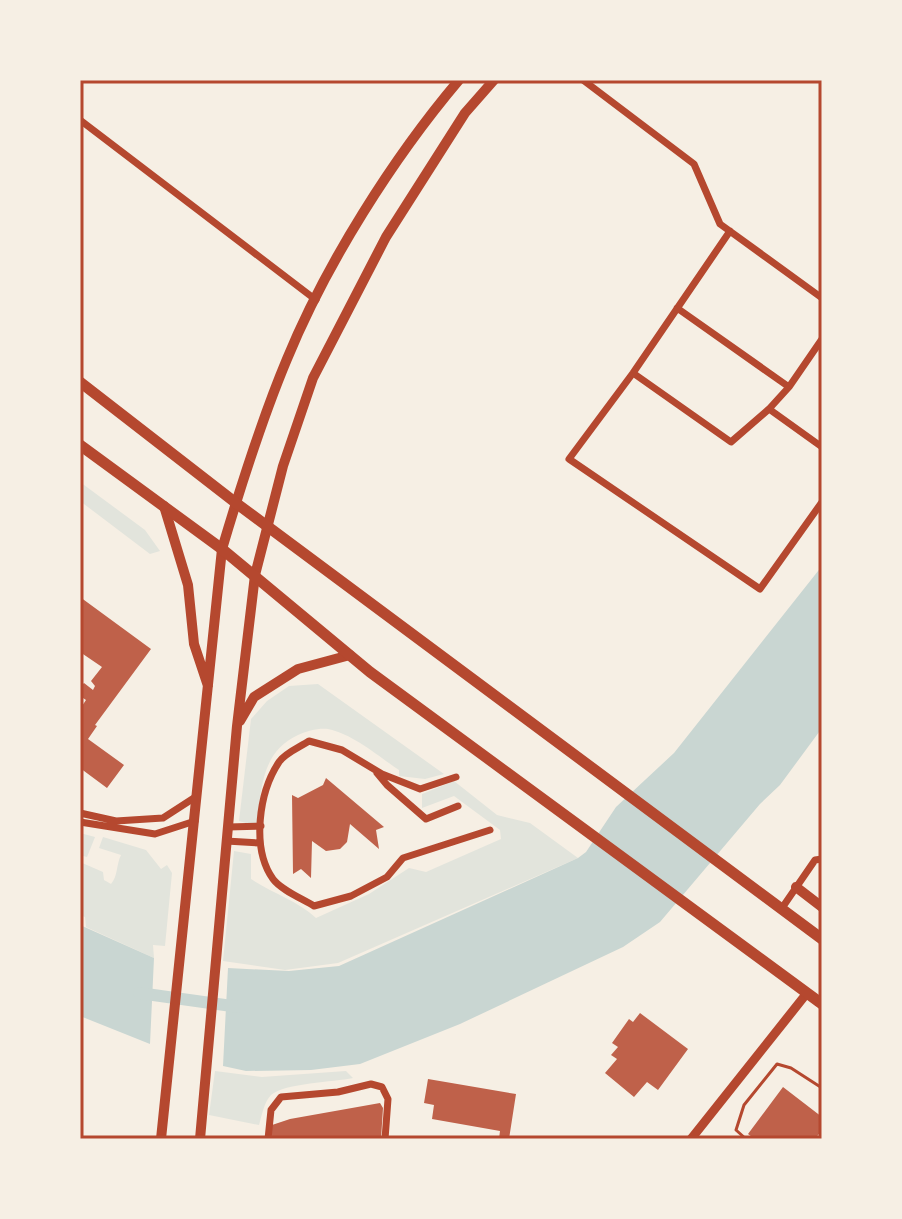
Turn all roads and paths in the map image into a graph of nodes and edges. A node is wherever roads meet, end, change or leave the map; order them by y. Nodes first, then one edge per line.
1 (459, 80) edge
2 (494, 80) edge
3 (583, 80) edge
4 (80, 120) edge
5 (730, 231) junction
6 (822, 298) edge
7 (316, 300) junction
8 (677, 308) junction
9 (822, 339) edge
10 (633, 373) junction
11 (80, 382) edge
12 (789, 387) junction
13 (769, 409) junction
14 (80, 445) edge
15 (822, 447) edge
16 (822, 502) edge
17 (236, 503) junction
18 (164, 506) junction
19 (269, 526) junction
20 (222, 549) junction
21 (255, 575) junction
22 (350, 655) junction
23 (209, 689) junction
24 (237, 726) junction
25 (375, 770) junction
26 (456, 777) dead end
27 (197, 796) junction
28 (458, 806) dead end
29 (80, 813) edge
30 (195, 821) junction
31 (80, 822) edge
32 (261, 826) junction
33 (228, 827) junction
34 (490, 830) dead end
35 (226, 841) junction
36 (259, 843) junction
37 (822, 859) edge
38 (796, 887) junction
39 (822, 907) edge
40 (782, 908) junction
41 (822, 939) edge
42 (807, 993) junction
43 (822, 1004) edge
44 (822, 1088) edge
45 (161, 1139) edge
46 (200, 1139) edge
47 (268, 1139) edge
48 (385, 1139) edge
49 (691, 1139) edge
50 (746, 1139) edge

1 - 7 main road
2 - 19 main road
3 - 5 street
4 - 7 street
5 - 6 street
5 - 8 street
7 - 17 main road
8 - 10 street
8 - 12 street
9 - 12 street
10 - 13 street
10 - 16 street
11 - 17 main road
12 - 13 street
13 - 15 street
14 - 18 main road
17 - 19 main road
17 - 20 main road
18 - 20 main road
18 - 23 main road
19 - 21 main road
19 - 40 main road
20 - 21 main road
20 - 23 main road
21 - 22 main road
21 - 24 main road
22 - 24 main road
22 - 42 main road
23 - 27 main road
24 - 33 main road
25 - 26 street
25 - 28 street
25 - 32 street
27 - 29 street
27 - 30 main road
30 - 31 street
30 - 45 main road
32 - 33 street
32 - 36 street
33 - 35 main road
34 - 36 street
35 - 36 street
35 - 46 main road
37 - 38 street
38 - 39 main road
38 - 40 street
40 - 41 main road
42 - 43 main road
42 - 49 street
44 - 50 lane
47 - 48 street

